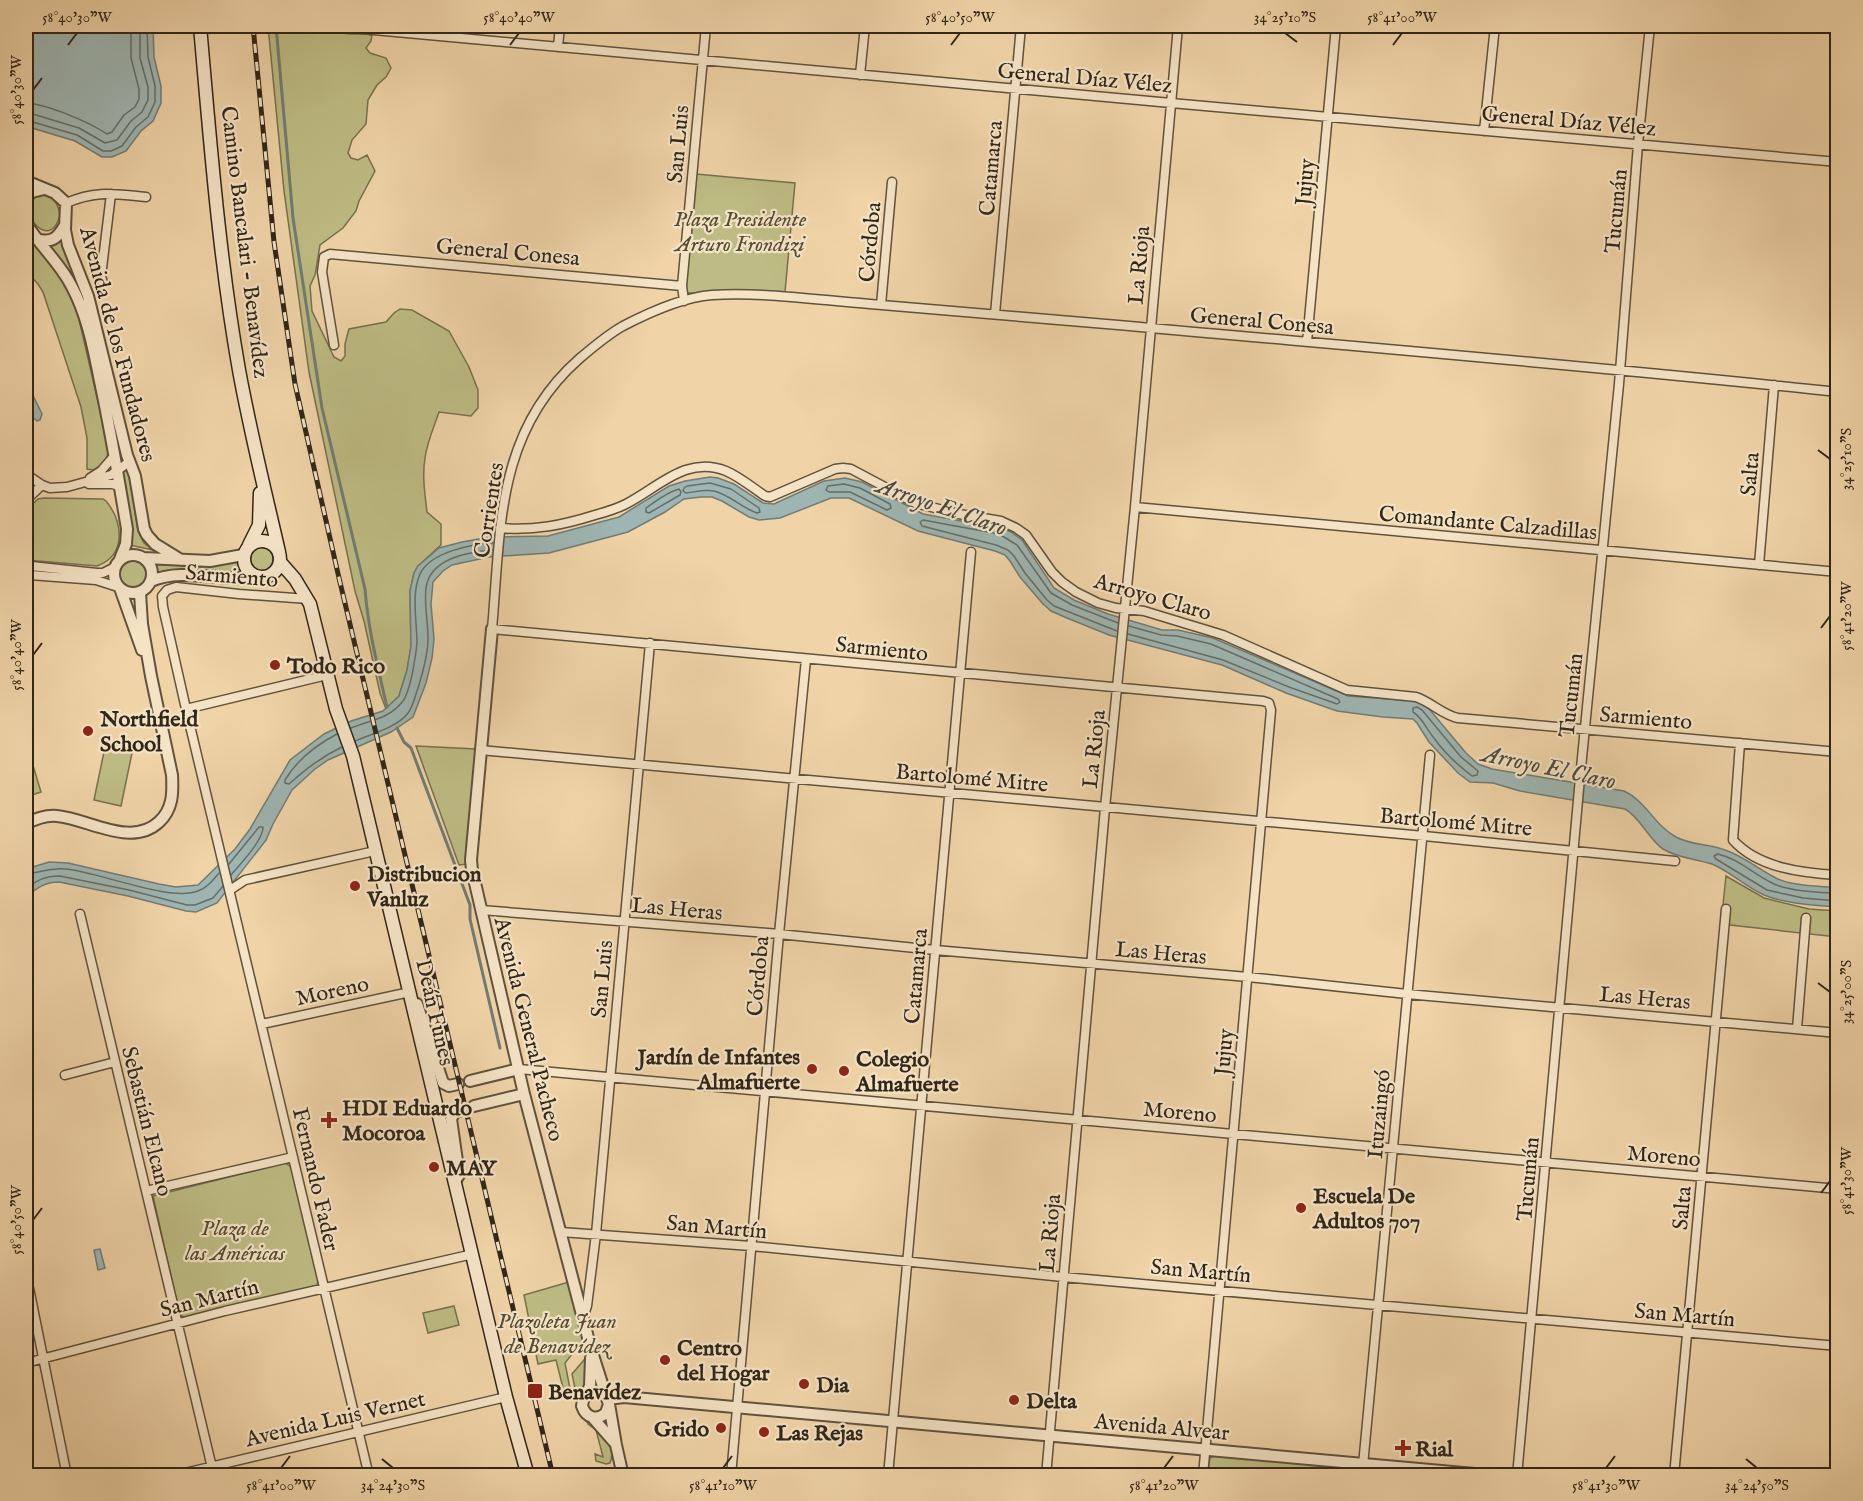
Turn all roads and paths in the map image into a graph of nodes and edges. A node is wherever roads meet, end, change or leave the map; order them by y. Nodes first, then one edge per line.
1 (200, 26) edge
2 (330, 26) edge
3 (560, 26) edge
4 (706, 26) edge
5 (866, 26) edge
6 (1021, 26) edge
7 (1178, 26) edge
8 (1336, 26) edge
9 (1495, 26) edge
10 (1650, 26) edge
11 (424, 30) edge
12 (558, 47) junction
13 (703, 60) junction
14 (860, 75) junction
15 (1016, 88) junction
16 (1171, 103) junction
17 (1327, 116) junction
18 (1484, 131) junction
19 (1638, 144) junction
20 (1838, 162) edge
21 (26, 180) edge
22 (892, 182) dead end
23 (44, 189) junction
24 (111, 194) junction
25 (26, 197) edge
26 (146, 197) dead end
27 (66, 203) junction
28 (26, 223) edge
29 (66, 225) junction
30 (36, 239) junction
31 (103, 283) dead end
32 (682, 286) junction
33 (684, 301) junction
34 (881, 305) junction
35 (994, 314) junction
36 (1150, 328) junction
37 (1307, 342) junction
38 (334, 345) dead end
39 (1620, 371) junction
40 (1774, 385) junction
41 (1838, 392) edge
42 (114, 456) junction
43 (129, 462) junction
44 (257, 462) junction
45 (117, 471) junction
46 (26, 474) edge
47 (82, 484) junction
48 (42, 485) junction
49 (120, 486) junction
50 (26, 500) edge
51 (1135, 507) junction
52 (500, 530) junction
53 (245, 551) junction
54 (1602, 551) junction
55 (971, 552) dead end
56 (280, 557) junction
57 (144, 558) junction
58 (181, 560) junction
59 (118, 563) junction
60 (1759, 565) junction
61 (26, 567) edge
62 (1838, 572) edge
63 (26, 574) edge
64 (264, 577) junction
65 (151, 581) junction
66 (119, 588) junction
67 (140, 593) junction
68 (306, 597) junction
69 (1124, 612) junction
70 (492, 628) junction
71 (650, 643) junction
72 (806, 659) junction
73 (962, 674) junction
74 (327, 675) junction
75 (151, 676) junction
76 (1117, 687) junction
77 (1269, 704) joint
78 (186, 709) junction
79 (1452, 717) joint
80 (1584, 729) junction
81 (1740, 743) junction
82 (480, 750) junction
83 (1838, 752) edge
84 (1430, 756) dead end
85 (639, 765) junction
86 (794, 780) junction
87 (950, 793) junction
88 (1105, 808) junction
89 (1262, 822) junction
90 (26, 824) edge
91 (1424, 836) junction
92 (375, 851) junction
93 (1574, 851) junction
94 (1675, 861) dead end
95 (1838, 875) edge
96 (230, 890) junction
97 (1726, 909) dead end
98 (481, 910) junction
99 (80, 915) dead end
100 (1806, 918) dead end
101 (624, 921) junction
102 (779, 934) junction
103 (935, 950) junction
104 (1091, 964) junction
105 (1248, 977) junction
106 (410, 992) junction
107 (1407, 994) junction
108 (1560, 1007) junction
109 (1716, 1021) junction
110 (261, 1024) junction
111 (1797, 1029) junction
112 (1838, 1033) edge
113 (115, 1062) junction
114 (519, 1069) junction
115 (65, 1075) dead end
116 (610, 1077) junction
117 (470, 1081) dead end
118 (458, 1084) dead end
119 (766, 1091) junction
120 (525, 1094) junction
121 (921, 1106) junction
122 (1077, 1120) junction
123 (1233, 1134) junction
124 (1393, 1149) junction
125 (293, 1157) junction
126 (1546, 1162) junction
127 (1702, 1176) junction
128 (455, 1181) junction
129 (1838, 1189) edge
130 (147, 1191) junction
131 (561, 1232) junction
132 (596, 1234) junction
133 (751, 1246) junction
134 (473, 1254) junction
135 (906, 1262) junction
136 (1063, 1277) junction
137 (324, 1287) junction
138 (29, 1288) dead end
139 (1220, 1290) junction
140 (1378, 1304) junction
141 (583, 1318) junction
142 (1532, 1318) junction
143 (178, 1323) junction
144 (1687, 1332) junction
145 (1838, 1347) edge
146 (591, 1349) junction
147 (44, 1358) junction
148 (26, 1363) edge
149 (587, 1393) junction
150 (506, 1397) junction
151 (608, 1400) junction
152 (736, 1407) junction
153 (593, 1418) junction
154 (893, 1421) junction
155 (359, 1430) junction
156 (1050, 1435) junction
157 (616, 1445) junction
158 (1205, 1449) junction
159 (1838, 1451) edge
160 (1363, 1470) edge
161 (212, 1471) edge
162 (68, 1476) edge
163 (172, 1476) edge
164 (369, 1476) edge
165 (528, 1476) edge
166 (623, 1476) edge
167 (731, 1476) edge
168 (888, 1476) edge
169 (1046, 1476) edge
170 (1203, 1476) edge
171 (1497, 1476) edge
172 (1517, 1476) edge
173 (1674, 1476) edge
174 (1835, 1476) edge

1 - 44 main road, Camino Bancalari - Benavídez
2 - 11 street, General Díaz Vélez
3 - 12 street
4 - 13 street, San Luis
5 - 14 street
6 - 15 street, Catamarca
7 - 16 street, La Rioja
8 - 17 street, Jujuy
9 - 18 street
10 - 19 street, Tucumán
11 - 12 street, General Díaz Vélez
12 - 13 street, General Díaz Vélez
13 - 14 street, General Díaz Vélez
13 - 32 street, San Luis
14 - 15 street, General Díaz Vélez
15 - 16 street, General Díaz Vélez
15 - 35 street, Catamarca
16 - 17 street, General Díaz Vélez
16 - 36 street, La Rioja
17 - 18 street, General Díaz Vélez
17 - 37 street, Jujuy
18 - 19 street, General Díaz Vélez
19 - 20 street, General Díaz Vélez
19 - 39 street, Tucumán
21 - 23 street, Avenida de los Fundadores
22 - 34 street, Córdoba
23 - 25 street
23 - 27 street, Avenida de los Fundadores
24 - 26 street
24 - 27 street
24 - 31 street
27 - 29 street, Avenida de los Fundadores
28 - 30 street, Avenida de los Fundadores
29 - 30 street
29 - 43 street, Avenida de los Fundadores
30 - 42 street, Avenida de los Fundadores
32 - 33 street, San Luis
32 - 38 street, General Conesa
33 - 34 street, General Conesa
33 - 52 street, Corrientes
34 - 35 street, General Conesa
35 - 36 street, General Conesa
36 - 37 street, General Conesa
36 - 51 street, La Rioja
37 - 39 street, General Conesa
39 - 40 street, General Conesa
39 - 54 street, Tucumán
40 - 41 street, General Conesa
40 - 60 street, Salta
42 - 45 street, Avenida de los Fundadores
42 - 47 street
43 - 45 street
43 - 58 street, Avenida de los Fundadores
44 - 53 main road, Camino Bancalari - Benavídez
44 - 56 main road, Camino Bancalari - Benavídez
45 - 47 street
45 - 49 street, Avenida de los Fundadores
46 - 48 street
47 - 48 street
47 - 49 street
48 - 50 street
49 - 59 street, Avenida de los Fundadores
51 - 54 street, Comandante Calzadillas
51 - 69 street, La Rioja
52 - 69 street, Arroyo Claro
52 - 70 street, Corrientes
53 - 56 main road
53 - 58 street
53 - 64 main road
54 - 60 street, Comandante Calzadillas
54 - 80 street, Tucumán
55 - 73 street, Catamarca
56 - 64 main road
56 - 68 main road, Deán Funes
57 - 58 street
57 - 59 street
57 - 65 street
59 - 61 street
59 - 66 street
60 - 62 street, Comandante Calzadillas
63 - 66 street
64 - 65 street
64 - 68 main road
65 - 67 street
66 - 67 street
66 - 75 street
67 - 75 street
68 - 74 main road, Deán Funes
68 - 78 street, Sarmiento
69 - 76 street, La Rioja
69 - 79 street, Arroyo Claro
70 - 71 street, Sarmiento
70 - 82 street, Avenida General Pacheco
71 - 72 street, Sarmiento
71 - 85 street, San Luis
72 - 73 street, Sarmiento
72 - 86 street, Córdoba
73 - 76 street, Sarmiento
73 - 87 street, Catamarca
74 - 78 street
74 - 92 main road, Deán Funes
75 - 90 street
76 - 77 street, Sarmiento
76 - 88 street, La Rioja
77 - 89 street, Jujuy
78 - 96 street, Fernando Fader
79 - 80 street, Sarmiento
80 - 81 street, Sarmiento
80 - 93 street, Tucumán
81 - 83 street, Sarmiento
81 - 95 street
82 - 85 street, Bartolomé Mitre
82 - 98 street, Avenida General Pacheco
84 - 91 street, Ituzaingó
85 - 86 street, Bartolomé Mitre
85 - 101 street, San Luis
86 - 87 street, Bartolomé Mitre
86 - 102 street, Córdoba
87 - 88 street, Bartolomé Mitre
87 - 103 street, Catamarca
88 - 89 street, Bartolomé Mitre
88 - 104 street, La Rioja
89 - 91 street, Bartolomé Mitre
89 - 105 street, Jujuy
91 - 93 street, Bartolomé Mitre
91 - 107 street, Ituzaingó
92 - 96 street
92 - 106 main road, Deán Funes
93 - 94 street, Bartolomé Mitre
93 - 108 street, Tucumán
96 - 110 street, Fernando Fader
97 - 109 street, Salta
98 - 101 street, Las Heras
98 - 114 street, Avenida General Pacheco
99 - 113 street, Sebastián Elcano
100 - 111 street
101 - 102 street, Las Heras
101 - 116 street, San Luis
102 - 103 street, Las Heras
102 - 119 street, Córdoba
103 - 104 street, Las Heras
103 - 121 street, Catamarca
104 - 105 street, Las Heras
104 - 122 street, La Rioja
105 - 107 street, Las Heras
105 - 123 street, Jujuy
106 - 110 street, Moreno
106 - 118 street
106 - 128 main road, Deán Funes
107 - 108 street, Las Heras
107 - 124 street, Ituzaingó
108 - 109 street, Las Heras
108 - 126 street, Tucumán
109 - 111 street, Las Heras
109 - 127 street, Salta
110 - 125 street, Fernando Fader
111 - 112 street, Las Heras
113 - 115 street
113 - 130 street, Sebastián Elcano
114 - 116 street, Moreno
114 - 117 street
114 - 120 street, Avenida General Pacheco
116 - 119 street, Moreno
116 - 132 street, San Luis
119 - 121 street, Moreno
119 - 133 street, Córdoba
120 - 128 street
120 - 131 street, Avenida General Pacheco
121 - 122 street, Moreno
121 - 135 street, Catamarca
122 - 123 street, Moreno
122 - 136 street, La Rioja
123 - 124 street, Moreno
123 - 139 street, Jujuy
124 - 126 street, Moreno
124 - 140 street, Ituzaingó
125 - 130 street
125 - 137 street, Fernando Fader
126 - 127 street, Moreno
126 - 142 street, Tucumán
127 - 129 street, Moreno
127 - 144 street, Salta
128 - 134 main road, Deán Funes
130 - 143 street, Sebastián Elcano
131 - 132 street, San Martín
131 - 141 street, Avenida General Pacheco
132 - 133 street, San Martín
132 - 141 street, San Luis
133 - 135 street, San Martín
133 - 152 street, Córdoba
134 - 137 street, San Martín
134 - 150 main road, Deán Funes
135 - 136 street, San Martín
135 - 154 street, Catamarca
136 - 139 street, San Martín
136 - 156 street, La Rioja
137 - 143 street, San Martín
137 - 155 street, Fernando Fader
138 - 147 street
139 - 140 street, San Martín
139 - 158 street, Jujuy
140 - 142 street, San Martín
140 - 160 street, Ituzaingó
141 - 146 street, Avenida General Pacheco
142 - 144 street, San Martín
142 - 172 street, Tucumán
143 - 147 street, San Martín
143 - 161 street, Sebastián Elcano
144 - 145 street, San Martín
144 - 173 street, Salta
146 - 149 street
146 - 151 street, Avenida General Pacheco
147 - 148 street, San Martín
147 - 162 street
149 - 151 street
149 - 153 street
150 - 155 street, Avenida Luis Vernet
150 - 165 main road, Deán Funes
151 - 152 street, Avenida Alvear
151 - 153 street
151 - 157 street, Avenida General Pacheco
152 - 154 street, Avenida Alvear
152 - 167 street, Córdoba
153 - 157 street, Avenida General Pacheco
154 - 156 street, Avenida Alvear
154 - 168 street, Catamarca
155 - 161 street, Avenida Luis Vernet
155 - 164 street, Fernando Fader
156 - 158 street, Avenida Alvear
156 - 169 street, La Rioja
157 - 166 street, Avenida General Pacheco
158 - 160 street, Avenida Alvear
158 - 170 street, Jujuy
159 - 174 street
160 - 171 street, Avenida Alvear
161 - 163 street, Avenida Luis Vernet

